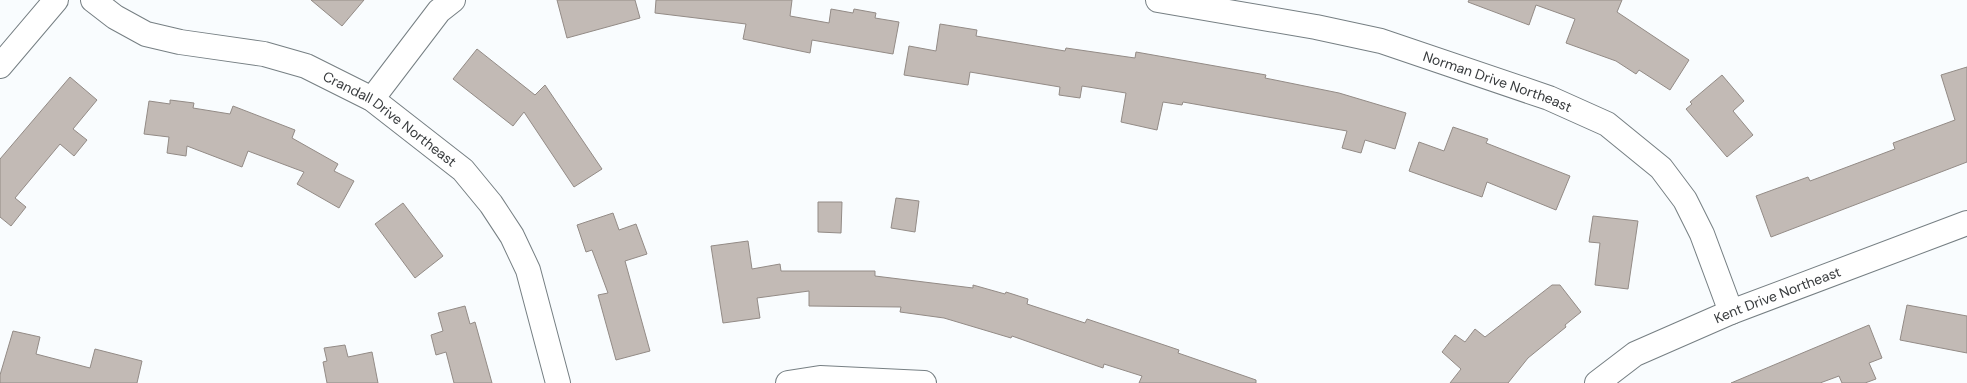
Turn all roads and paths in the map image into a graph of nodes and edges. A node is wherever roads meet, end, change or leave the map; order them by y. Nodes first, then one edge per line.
1 (56, 0) edge
2 (93, 0) edge
3 (453, 0) edge
4 (1158, 0) edge
5 (0, 66) edge
6 (372, 99) junction
7 (1967, 223) edge
8 (1731, 312) junction
9 (558, 383) edge
10 (788, 383) edge
11 (924, 383) edge
12 (1598, 383) edge

1 - 5 street
2 - 6 street, Crandall Drive Northeast
3 - 6 street
4 - 8 street, Norman Drive Northeast
6 - 9 street, Crandall Drive Northeast
7 - 8 street, Kent Drive Northeast
8 - 12 street, Kent Drive Northeast
10 - 11 street

